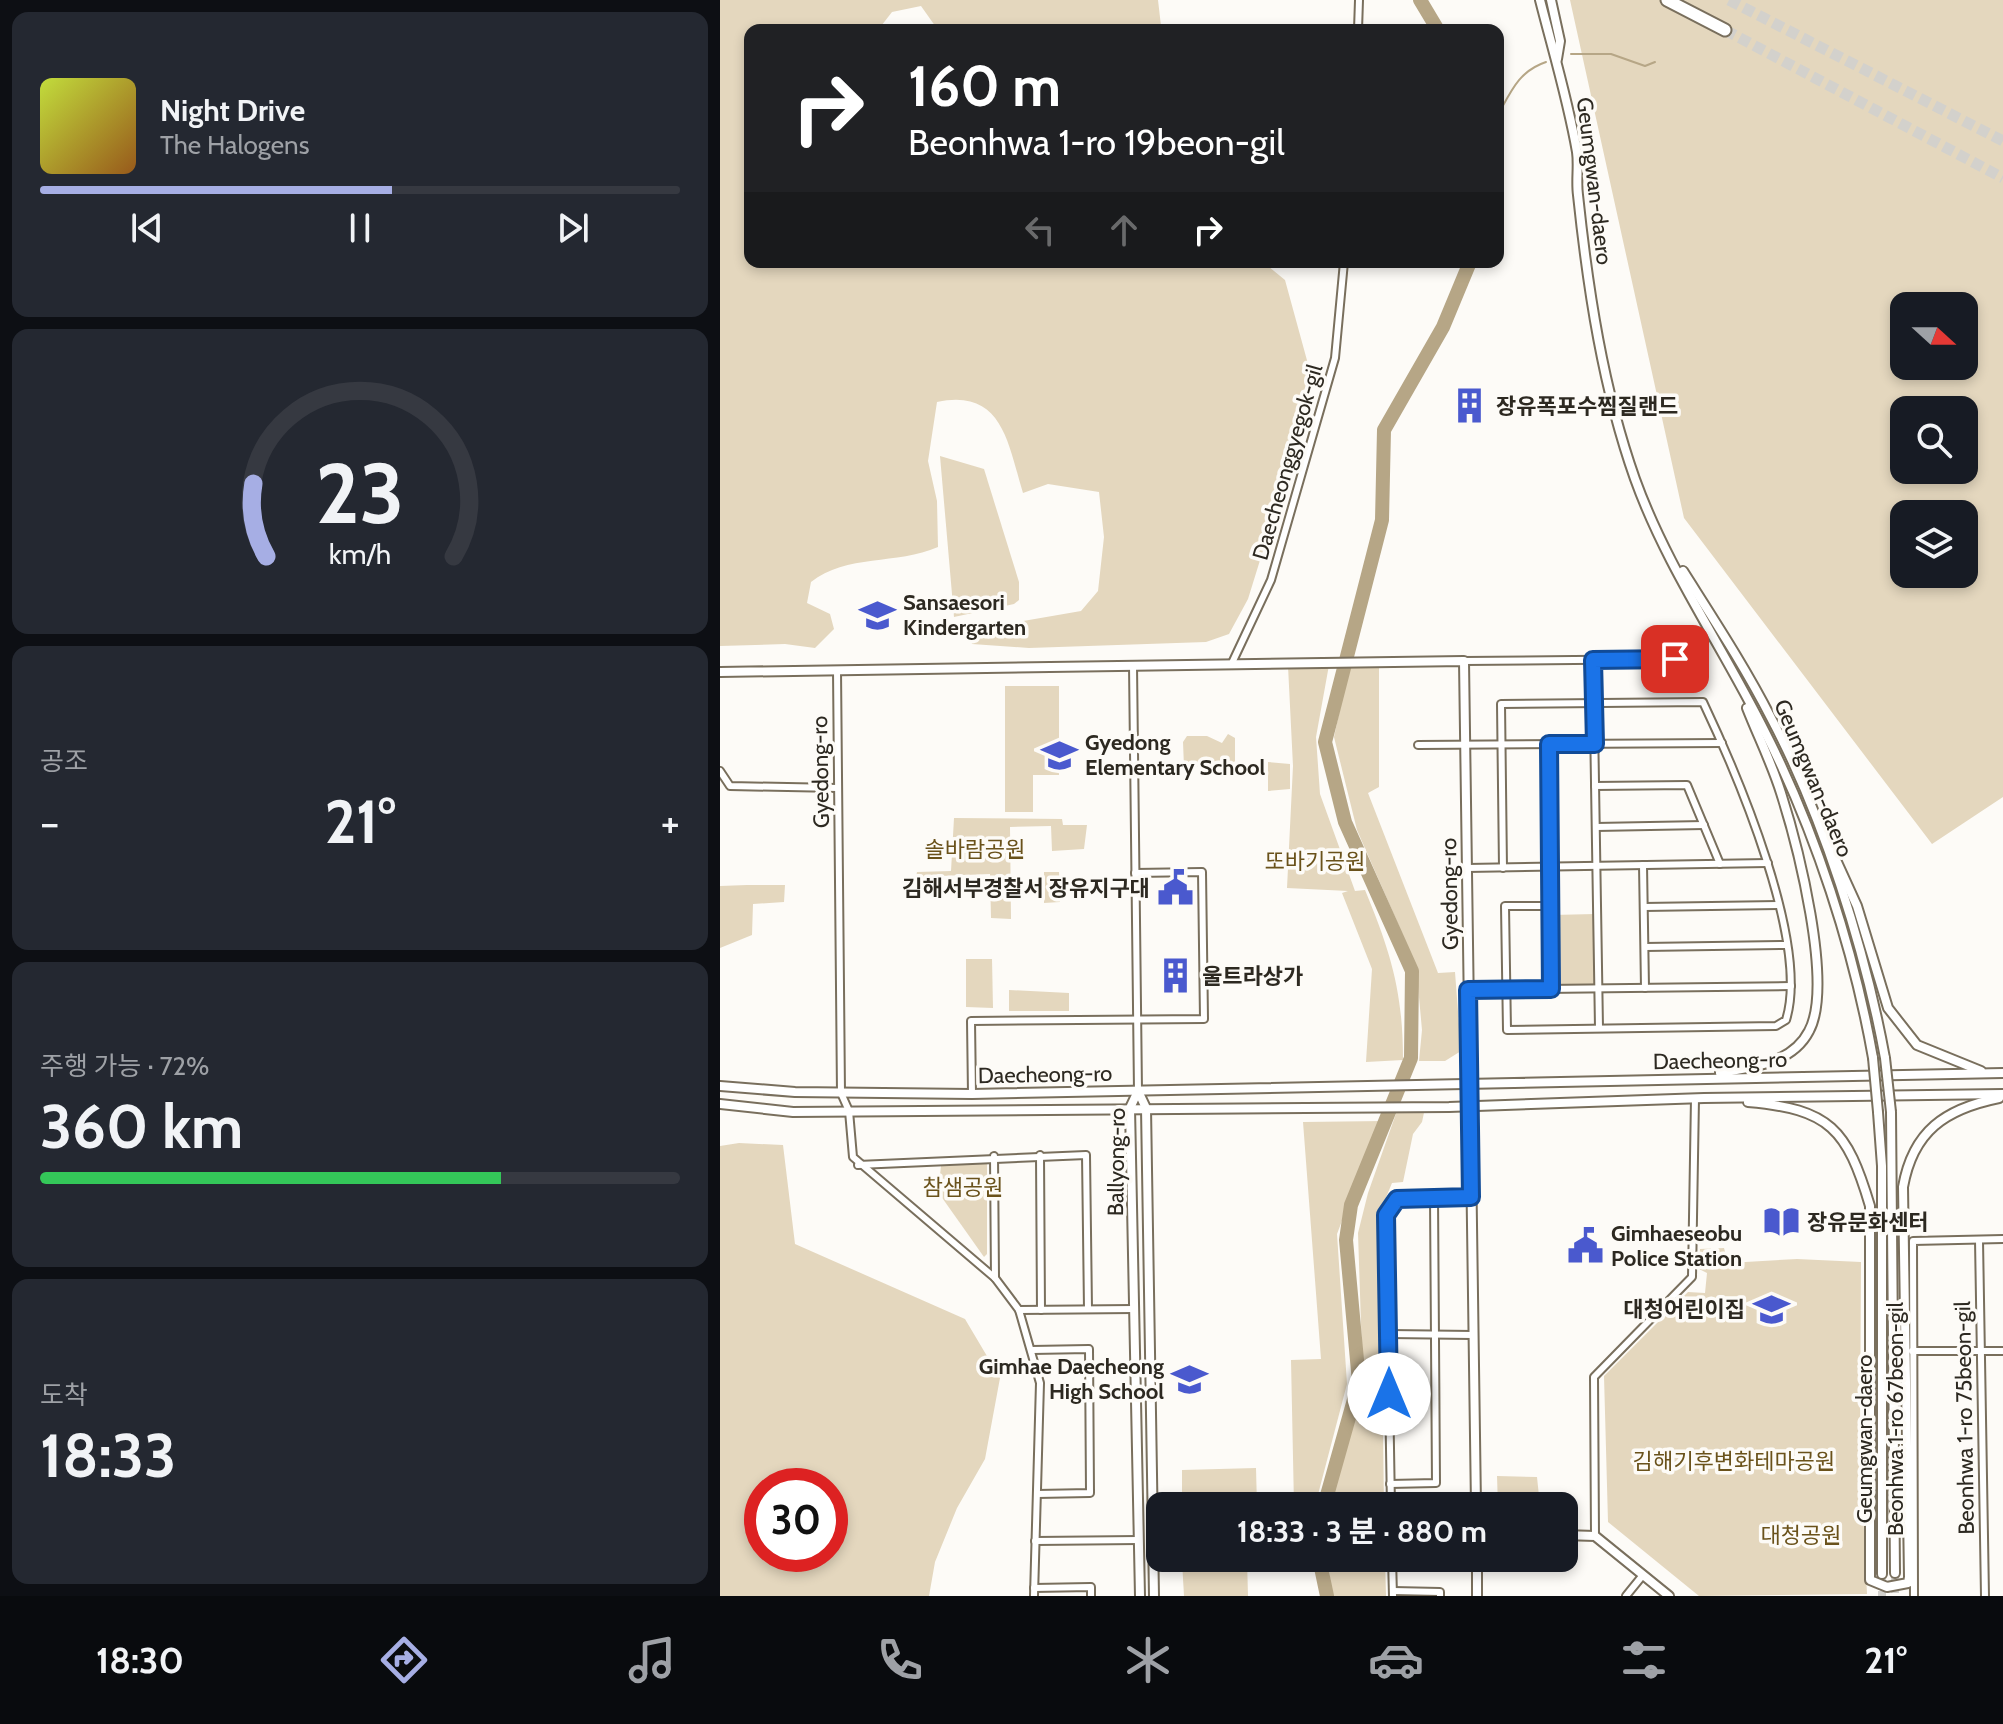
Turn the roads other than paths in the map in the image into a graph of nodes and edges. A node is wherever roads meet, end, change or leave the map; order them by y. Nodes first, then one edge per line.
1 (1359, 0) edge
2 (1540, 0) edge
3 (1551, 0) edge
4 (1667, 0) edge
5 (1358, 24) edge
6 (1725, 30) tunnel mouth
7 (1557, 64) junction
8 (1343, 268) edge
9 (1659, 534) junction
10 (1675, 659) dead end
11 (1593, 660) junction
12 (1464, 661) junction
13 (1232, 663) junction
14 (1133, 665) junction
15 (837, 670) junction
16 (1731, 670) junction
17 (720, 672) edge
18 (1594, 704) junction
19 (1722, 743) junction
20 (1549, 744) junction
21 (1595, 744) junction
22 (1418, 745) dead end
23 (1465, 745) junction
24 (1502, 745) junction
25 (720, 771) edge
26 (1595, 786) junction
27 (838, 788) junction
28 (1814, 817) junction
29 (1704, 825) junction
30 (1596, 827) junction
31 (1768, 863) junction
32 (1720, 864) junction
33 (1643, 865) junction
34 (1597, 866) junction
35 (1550, 867) junction
36 (1467, 868) junction
37 (1503, 868) junction
38 (1135, 873) junction
39 (1778, 905) junction
40 (1550, 906) junction
41 (1644, 907) junction
42 (1785, 945) junction
43 (1645, 947) junction
44 (1791, 986) junction
45 (1645, 988) junction
46 (1551, 989) junction
47 (1599, 989) junction
48 (1468, 990) junction
49 (1506, 990) junction
50 (1137, 1020) junction
51 (1599, 1028) junction
52 (2003, 1073) edge
53 (1990, 1074) junction
54 (1699, 1077) junction
55 (1470, 1085) junction
56 (720, 1086) edge
57 (1138, 1091) junction
58 (841, 1093) junction
59 (972, 1094) junction
60 (2003, 1096) edge
61 (1699, 1098) junction
62 (720, 1104) edge
63 (1470, 1106) junction
64 (1130, 1108) junction
65 (1146, 1108) junction
66 (849, 1111) junction
67 (1040, 1155) junction
68 (994, 1156) junction
69 (858, 1165) junction
70 (1434, 1197) junction
71 (1471, 1197) junction
72 (2003, 1239) edge
73 (1979, 1240) junction
74 (1904, 1250) junction
75 (995, 1278) junction
76 (1872, 1296) junction
77 (1088, 1309) junction
78 (1134, 1309) junction
79 (1019, 1310) junction
80 (1041, 1310) junction
81 (1389, 1334) junction
82 (1435, 1335) junction
83 (1473, 1335) junction
84 (1894, 1342) junction
85 (1032, 1350) junction
86 (1882, 1351) junction
87 (1912, 1351) junction
88 (1980, 1351) junction
89 (2003, 1351) edge
90 (1390, 1484) junction
91 (1155, 1492) edge
92 (1390, 1492) edge
93 (1476, 1492) edge
94 (1037, 1494) junction
95 (1578, 1535) edge
96 (1595, 1536) junction
97 (1139, 1540) junction
98 (1146, 1540) edge
99 (1035, 1541) junction
100 (1155, 1572) edge
101 (1392, 1572) edge
102 (1477, 1572) edge
103 (1895, 1573) tunnel mouth
104 (1882, 1574) tunnel mouth
105 (1643, 1575) junction
106 (1034, 1588) junction
107 (1393, 1594) edge
108 (1440, 1594) edge
109 (1034, 1596) edge
110 (1091, 1596) edge
111 (1140, 1596) edge
112 (1154, 1596) edge
113 (1477, 1596) edge
114 (1626, 1596) edge
115 (1669, 1596) edge
116 (1914, 1596) edge
117 (1985, 1596) edge

1 - 5 street
2 - 7 main road, Geumgwan-daero
3 - 7 main road, Geumgwan-daero
4 - 6 highway
7 - 9 main road, Geumgwan-daero
8 - 13 street, Daecheonggyegok-gil
9 - 16 main road, Geumgwan-daero
9 - 28 main road, Geumgwan-daero
10 - 11 street
11 - 12 street
11 - 18 street
12 - 13 main road
12 - 23 main road, Gyedong-ro
13 - 14 main road
14 - 15 main road
14 - 38 street
15 - 17 main road
15 - 27 street, Gyedong-ro
16 - 54 main road
16 - 86 main road, Geumgwan-daero, bridge
18 - 19 street
18 - 21 street
18 - 24 street
19 - 21 street
19 - 31 street
20 - 21 street
20 - 24 street
20 - 35 street
21 - 26 street
22 - 23 street
23 - 24 street
23 - 36 main road, Gyedong-ro
24 - 37 street
25 - 27 street
26 - 29 street
26 - 30 street
27 - 58 street, Gyedong-ro
28 - 53 main road
28 - 84 main road, Geumgwan-daero, bridge
29 - 30 street
29 - 32 street
30 - 34 street
31 - 32 street
31 - 39 street
32 - 33 street
33 - 34 street
33 - 41 street
34 - 35 street
34 - 47 street
35 - 37 street
35 - 40 street
36 - 37 street
36 - 48 main road, Gyedong-ro
38 - 50 street
38 - 50 street
39 - 41 street
39 - 42 street
40 - 46 street
40 - 49 street
41 - 43 street
42 - 43 street
42 - 44 street
43 - 45 street
44 - 45 street
44 - 51 street
45 - 47 street
46 - 47 street
46 - 49 street
47 - 51 street
48 - 49 street
48 - 55 main road, Gyedong-ro
49 - 51 street
50 - 57 street
50 - 59 street
52 - 53 main road, Daecheong-ro
53 - 54 main road, Daecheong-ro
54 - 55 main road, Daecheong-ro
55 - 57 main road, Daecheong-ro
55 - 63 main road, Gyedong-ro
56 - 58 main road, Daecheong-ro
57 - 59 main road, Daecheong-ro
57 - 64 main road, Ballyong-ro
57 - 65 main road, Ballyong-ro
58 - 59 main road, Daecheong-ro
58 - 66 street, Gyedong-ro
60 - 61 main road, Daecheong-ro
60 - 74 main road
61 - 63 main road, Daecheong-ro
61 - 76 main road
61 - 96 street
62 - 66 main road, Daecheong-ro
63 - 65 main road, Daecheong-ro
63 - 71 main road, Gyedong-ro
64 - 65 main road, Daecheong-ro
64 - 66 main road, Daecheong-ro
64 - 78 main road, Ballyong-ro
65 - 91 main road, Ballyong-ro
66 - 69 street, Gyedong-ro
67 - 68 street
67 - 77 street
67 - 80 street
68 - 69 street
68 - 75 street
69 - 75 street
70 - 71 street
70 - 81 street
70 - 82 street
71 - 83 main road, Gyedong-ro
72 - 73 street
73 - 87 street, Beonhwa 1-ro 67beon-gil
73 - 88 street, Beonhwa 1-ro 75beon-gil
74 - 76 main road
74 - 84 main road
75 - 79 street
76 - 86 main road
77 - 78 street
77 - 80 street
78 - 97 main road, Ballyong-ro
79 - 80 street
79 - 85 street
81 - 82 street
81 - 90 street
82 - 83 street
82 - 90 street
83 - 93 main road, Gyedong-ro
84 - 103 main road, Geumgwan-daero
85 - 94 street
85 - 94 street
86 - 104 main road, Geumgwan-daero
87 - 88 street
87 - 116 street, Beonhwa 1-ro 67beon-gil
88 - 89 street
88 - 117 street, Beonhwa 1-ro 75beon-gil
90 - 92 street
94 - 99 street
95 - 96 main road
96 - 105 main road
97 - 98 main road
97 - 99 street
97 - 111 main road, Ballyong-ro
99 - 106 street
100 - 112 main road, Ballyong-ro
101 - 107 street
102 - 113 main road
105 - 114 street
105 - 115 main road
106 - 109 street
106 - 110 street
107 - 108 street

